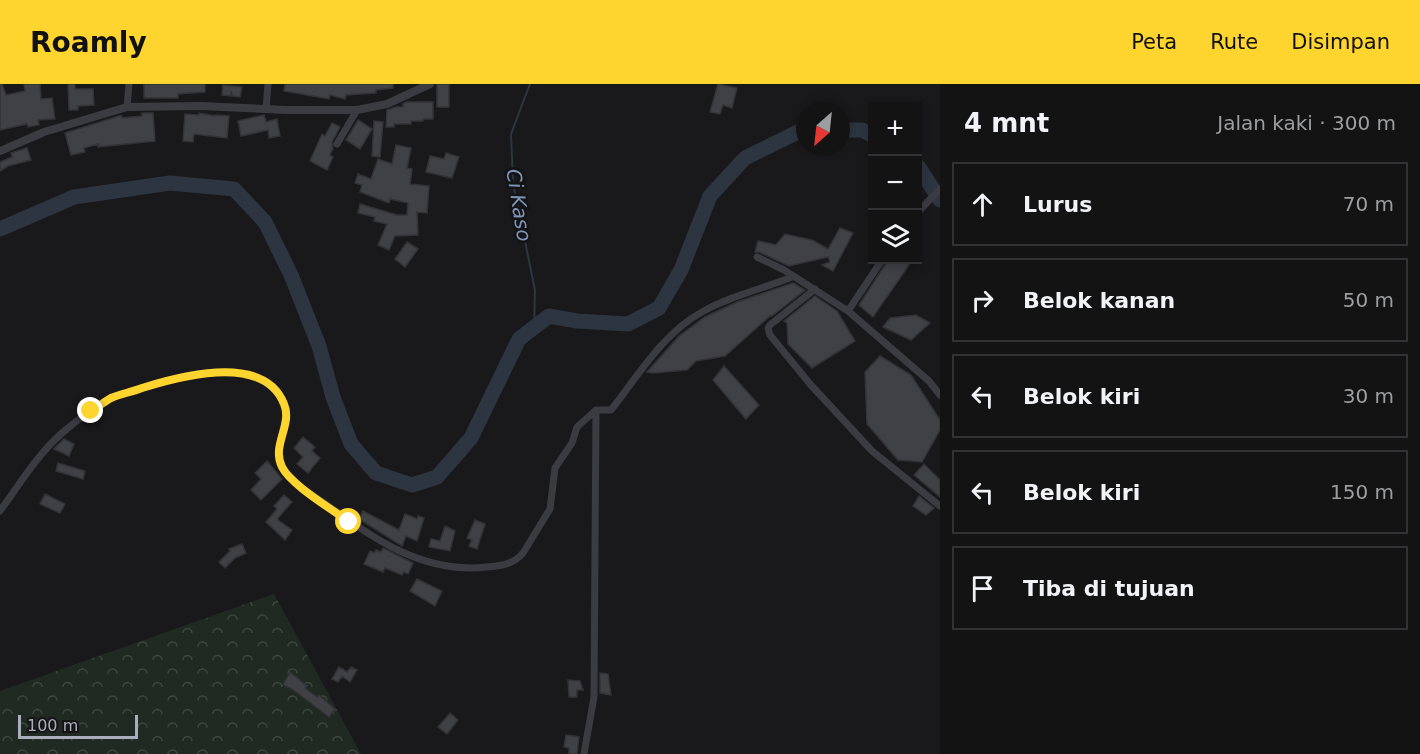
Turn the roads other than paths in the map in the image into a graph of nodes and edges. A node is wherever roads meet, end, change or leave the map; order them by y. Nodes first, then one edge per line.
1 (129, 84) edge
2 (268, 84) edge
3 (430, 84) edge
4 (127, 107) junction
5 (266, 110) junction
6 (357, 110) junction
7 (337, 144) dead end
8 (0, 151) edge
9 (940, 189) edge
10 (920, 210) edge
11 (757, 257) dead end
12 (879, 264) edge
13 (792, 278) junction
14 (814, 289) junction
15 (848, 311) junction
16 (940, 395) edge
17 (596, 410) junction
18 (940, 506) edge
19 (0, 511) edge
20 (584, 754) edge

1 - 4 street
2 - 5 street
3 - 6 street
4 - 5 street
4 - 8 street
5 - 6 street
6 - 7 street
9 - 10 street
11 - 13 street
12 - 15 street
13 - 14 street
13 - 17 street
14 - 15 street
14 - 18 street
15 - 16 street
17 - 19 street
17 - 20 street

